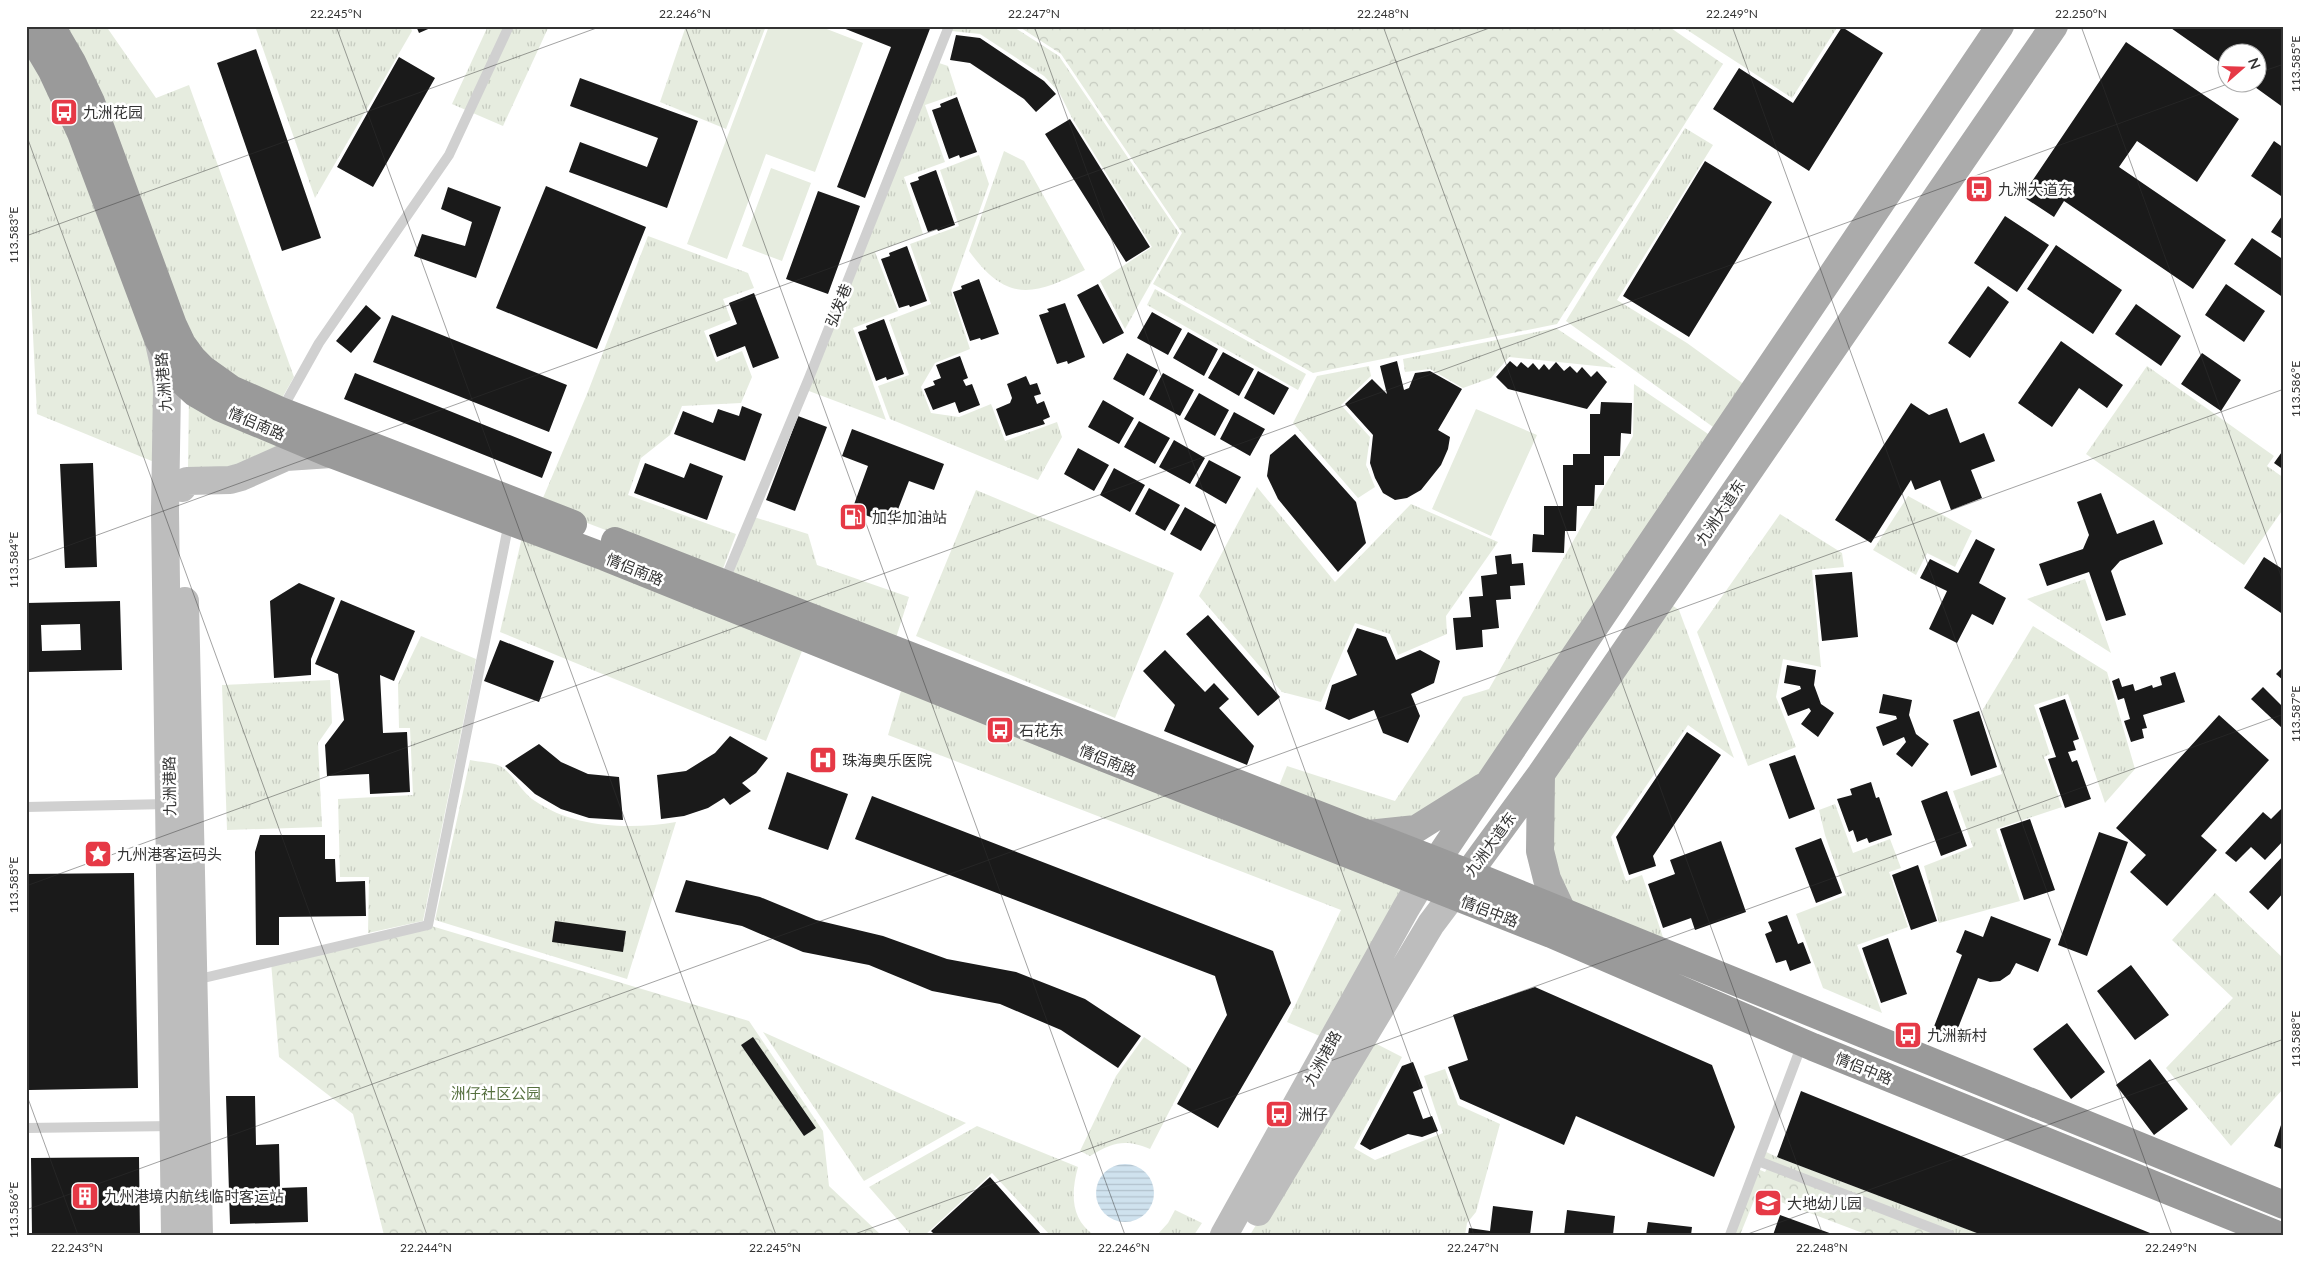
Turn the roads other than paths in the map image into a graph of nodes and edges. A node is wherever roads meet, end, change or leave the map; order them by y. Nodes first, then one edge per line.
1 (51, 26) edge
2 (509, 26) edge
3 (949, 26) edge
4 (2000, 26) edge
5 (2054, 26) edge
6 (26, 27) edge
7 (170, 342) junction
8 (184, 383) junction
9 (281, 412) junction
10 (331, 454) junction
11 (182, 488) junction
12 (510, 521) junction
13 (723, 582) junction
14 (1572, 663) junction
15 (1604, 680) junction
16 (1541, 774) junction
17 (1492, 780) junction
18 (169, 804) junction
19 (26, 807) edge
20 (1368, 834) junction
21 (1437, 861) junction
22 (1468, 874) junction
23 (1422, 883) junction
24 (1452, 896) junction
25 (1562, 911) junction
26 (194, 980) junction
27 (1803, 1043) junction
28 (174, 1126) junction
29 (26, 1128) edge
30 (1758, 1161) junction
31 (2284, 1205) edge
32 (175, 1235) edge
33 (200, 1235) edge
34 (1224, 1235) edge
35 (1244, 1235) edge
36 (1730, 1235) edge
37 (1950, 1235) edge
38 (2278, 1235) edge

1 - 7 highway, 情侣南路
2 - 9 lane
3 - 13 lane, 弘发巷
4 - 14 main road
5 - 15 main road, 九洲大道东
6 - 7 highway, 情侣南路
7 - 8 street, 九洲港路
7 - 9 highway, 情侣南路
7 - 18 street, 九洲港路
8 - 10 highway, 情侣南路
8 - 11 street, 九洲港路
9 - 13 highway, 情侣南路
10 - 11 street
10 - 12 highway, 情侣南路
11 - 26 street, 九洲港路
12 - 23 highway, 情侣南路
12 - 26 lane
13 - 20 highway, 情侣南路
14 - 15 main road
14 - 17 main road
15 - 16 main road, 九洲大道东
16 - 22 main road, 九洲大道东
16 - 25 main road
17 - 20 main road
17 - 21 main road
18 - 19 lane
18 - 28 street, 九洲港路
20 - 21 highway, 情侣南路
21 - 22 highway, 情侣南路
21 - 23 main road
22 - 24 main road, 九洲大道东
22 - 25 highway, 情侣中路
23 - 24 highway, 情侣南路
23 - 34 street, 九洲港路
24 - 27 highway, 情侣中路
24 - 35 street, 九洲港路
25 - 31 highway, 情侣中路
26 - 33 street, 九洲港路
27 - 30 lane
27 - 38 highway, 情侣中路
28 - 29 lane
28 - 32 street, 九洲港路
30 - 36 lane
30 - 37 lane

